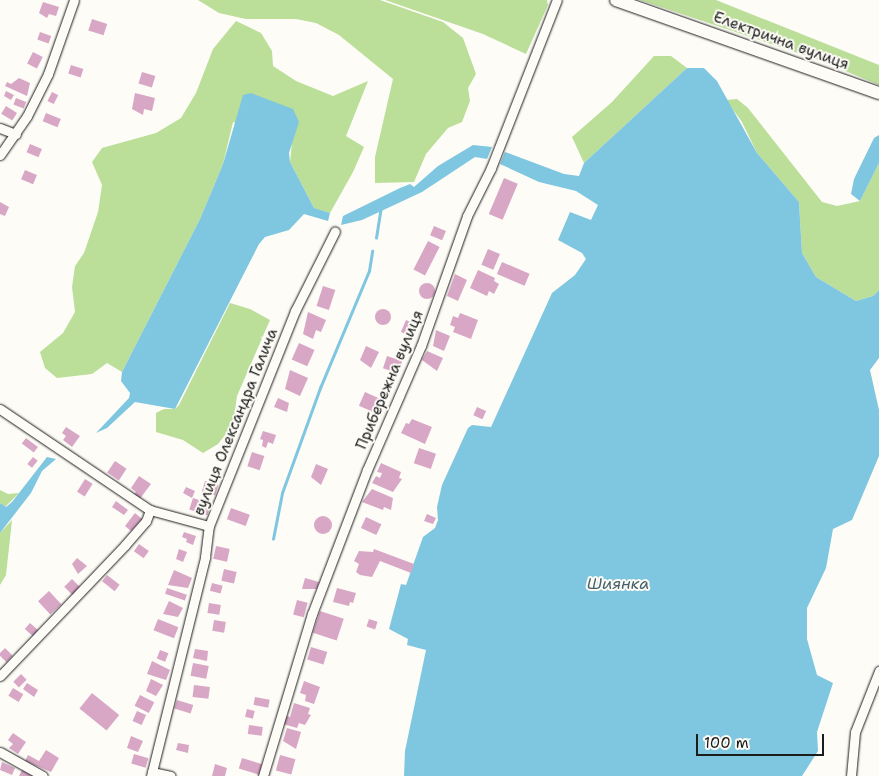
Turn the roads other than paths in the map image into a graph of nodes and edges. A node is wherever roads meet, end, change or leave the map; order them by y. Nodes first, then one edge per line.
1 (74, 0) edge
2 (557, 0) edge
3 (616, 0) edge
4 (879, 94) edge
5 (0, 128) edge
6 (16, 134) junction
7 (0, 156) edge
8 (335, 231) dead end
9 (0, 409) edge
10 (150, 510) junction
11 (209, 526) junction
12 (879, 671) edge
13 (0, 676) edge
14 (0, 752) edge
15 (152, 774) edge
16 (43, 776) edge
17 (171, 776) edge
18 (263, 776) edge
19 (851, 776) edge

1 - 6 street
2 - 18 street, Прибережна вулиця
3 - 4 street, Електрична вулиця
5 - 6 street
6 - 7 street
8 - 11 street, вулиця Олександра Галича
9 - 10 street
10 - 11 street
10 - 13 street
11 - 15 street, вулиця Олександра Галича
12 - 19 street
14 - 16 street
15 - 17 street

